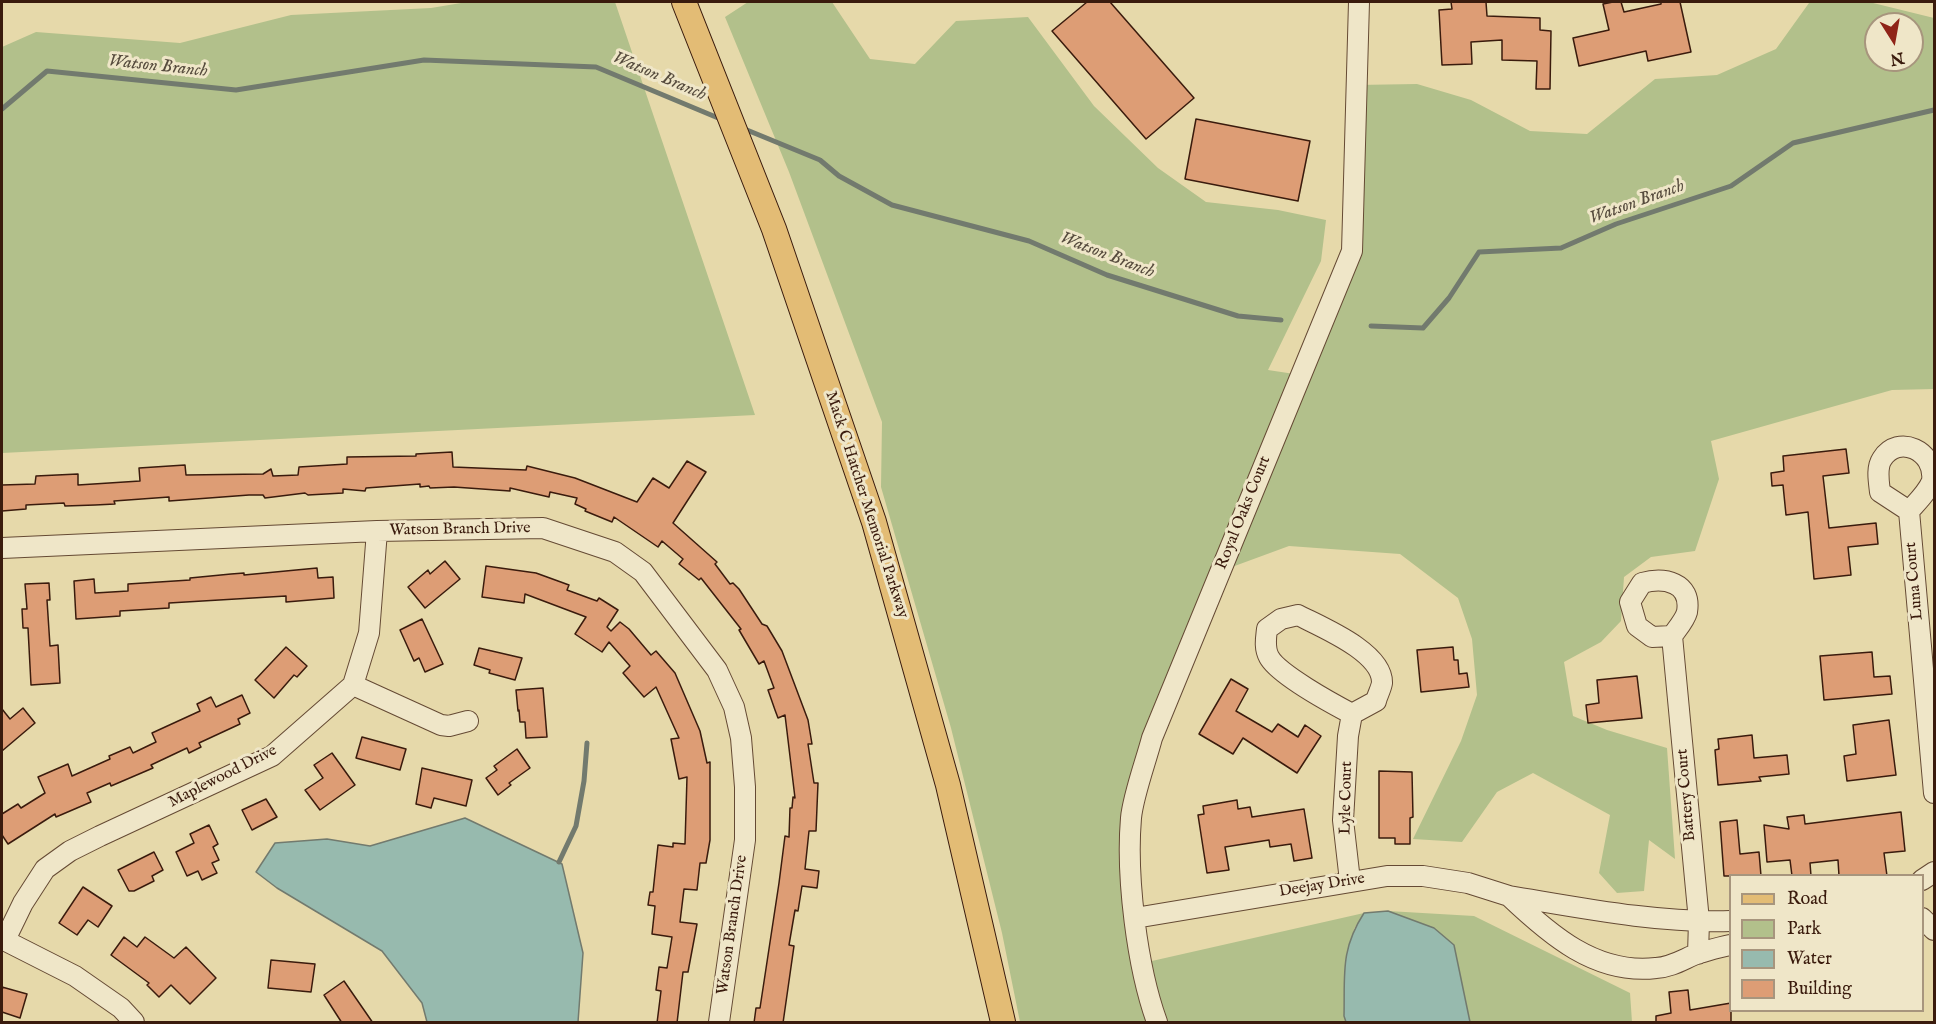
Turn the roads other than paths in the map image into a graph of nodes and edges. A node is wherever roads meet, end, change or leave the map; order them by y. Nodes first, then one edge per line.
1 (1359, 2) edge
2 (687, 10) edge
3 (1909, 511) dead end
4 (378, 531) junction
5 (2, 548) edge
6 (1672, 636) dead end
7 (353, 685) junction
8 (1352, 714) junction
9 (468, 721) dead end
10 (1935, 793) edge
11 (1350, 881) junction
12 (1509, 896) junction
13 (1135, 918) junction
14 (1924, 919) edge
15 (1699, 921) junction
16 (1729, 921) edge
17 (1935, 930) edge
18 (3, 939) edge
19 (1729, 946) edge
20 (1698, 954) junction
21 (134, 1023) edge
22 (719, 1023) edge
23 (1003, 1023) edge
24 (1157, 1023) edge

1 - 13 street, Royal Oaks Court
2 - 23 main road, Mack C Hatcher Memorial Parkway
3 - 10 street, Luna Court
4 - 5 street, Watson Branch Drive
4 - 7 street
4 - 22 street, Watson Branch Drive
6 - 15 street, Battery Court
7 - 9 street
7 - 18 street, Maplewood Drive
8 - 8 street
8 - 11 street, Lyle Court
11 - 12 street, Deejay Drive
11 - 13 street, Deejay Drive
12 - 15 street, Deejay Drive
12 - 20 street, Deejay Drive
13 - 24 street, Royal Oaks Court
14 - 17 street
15 - 16 street, Deejay Drive
15 - 20 street, Battery Court
18 - 21 street
19 - 20 street, Deejay Drive

